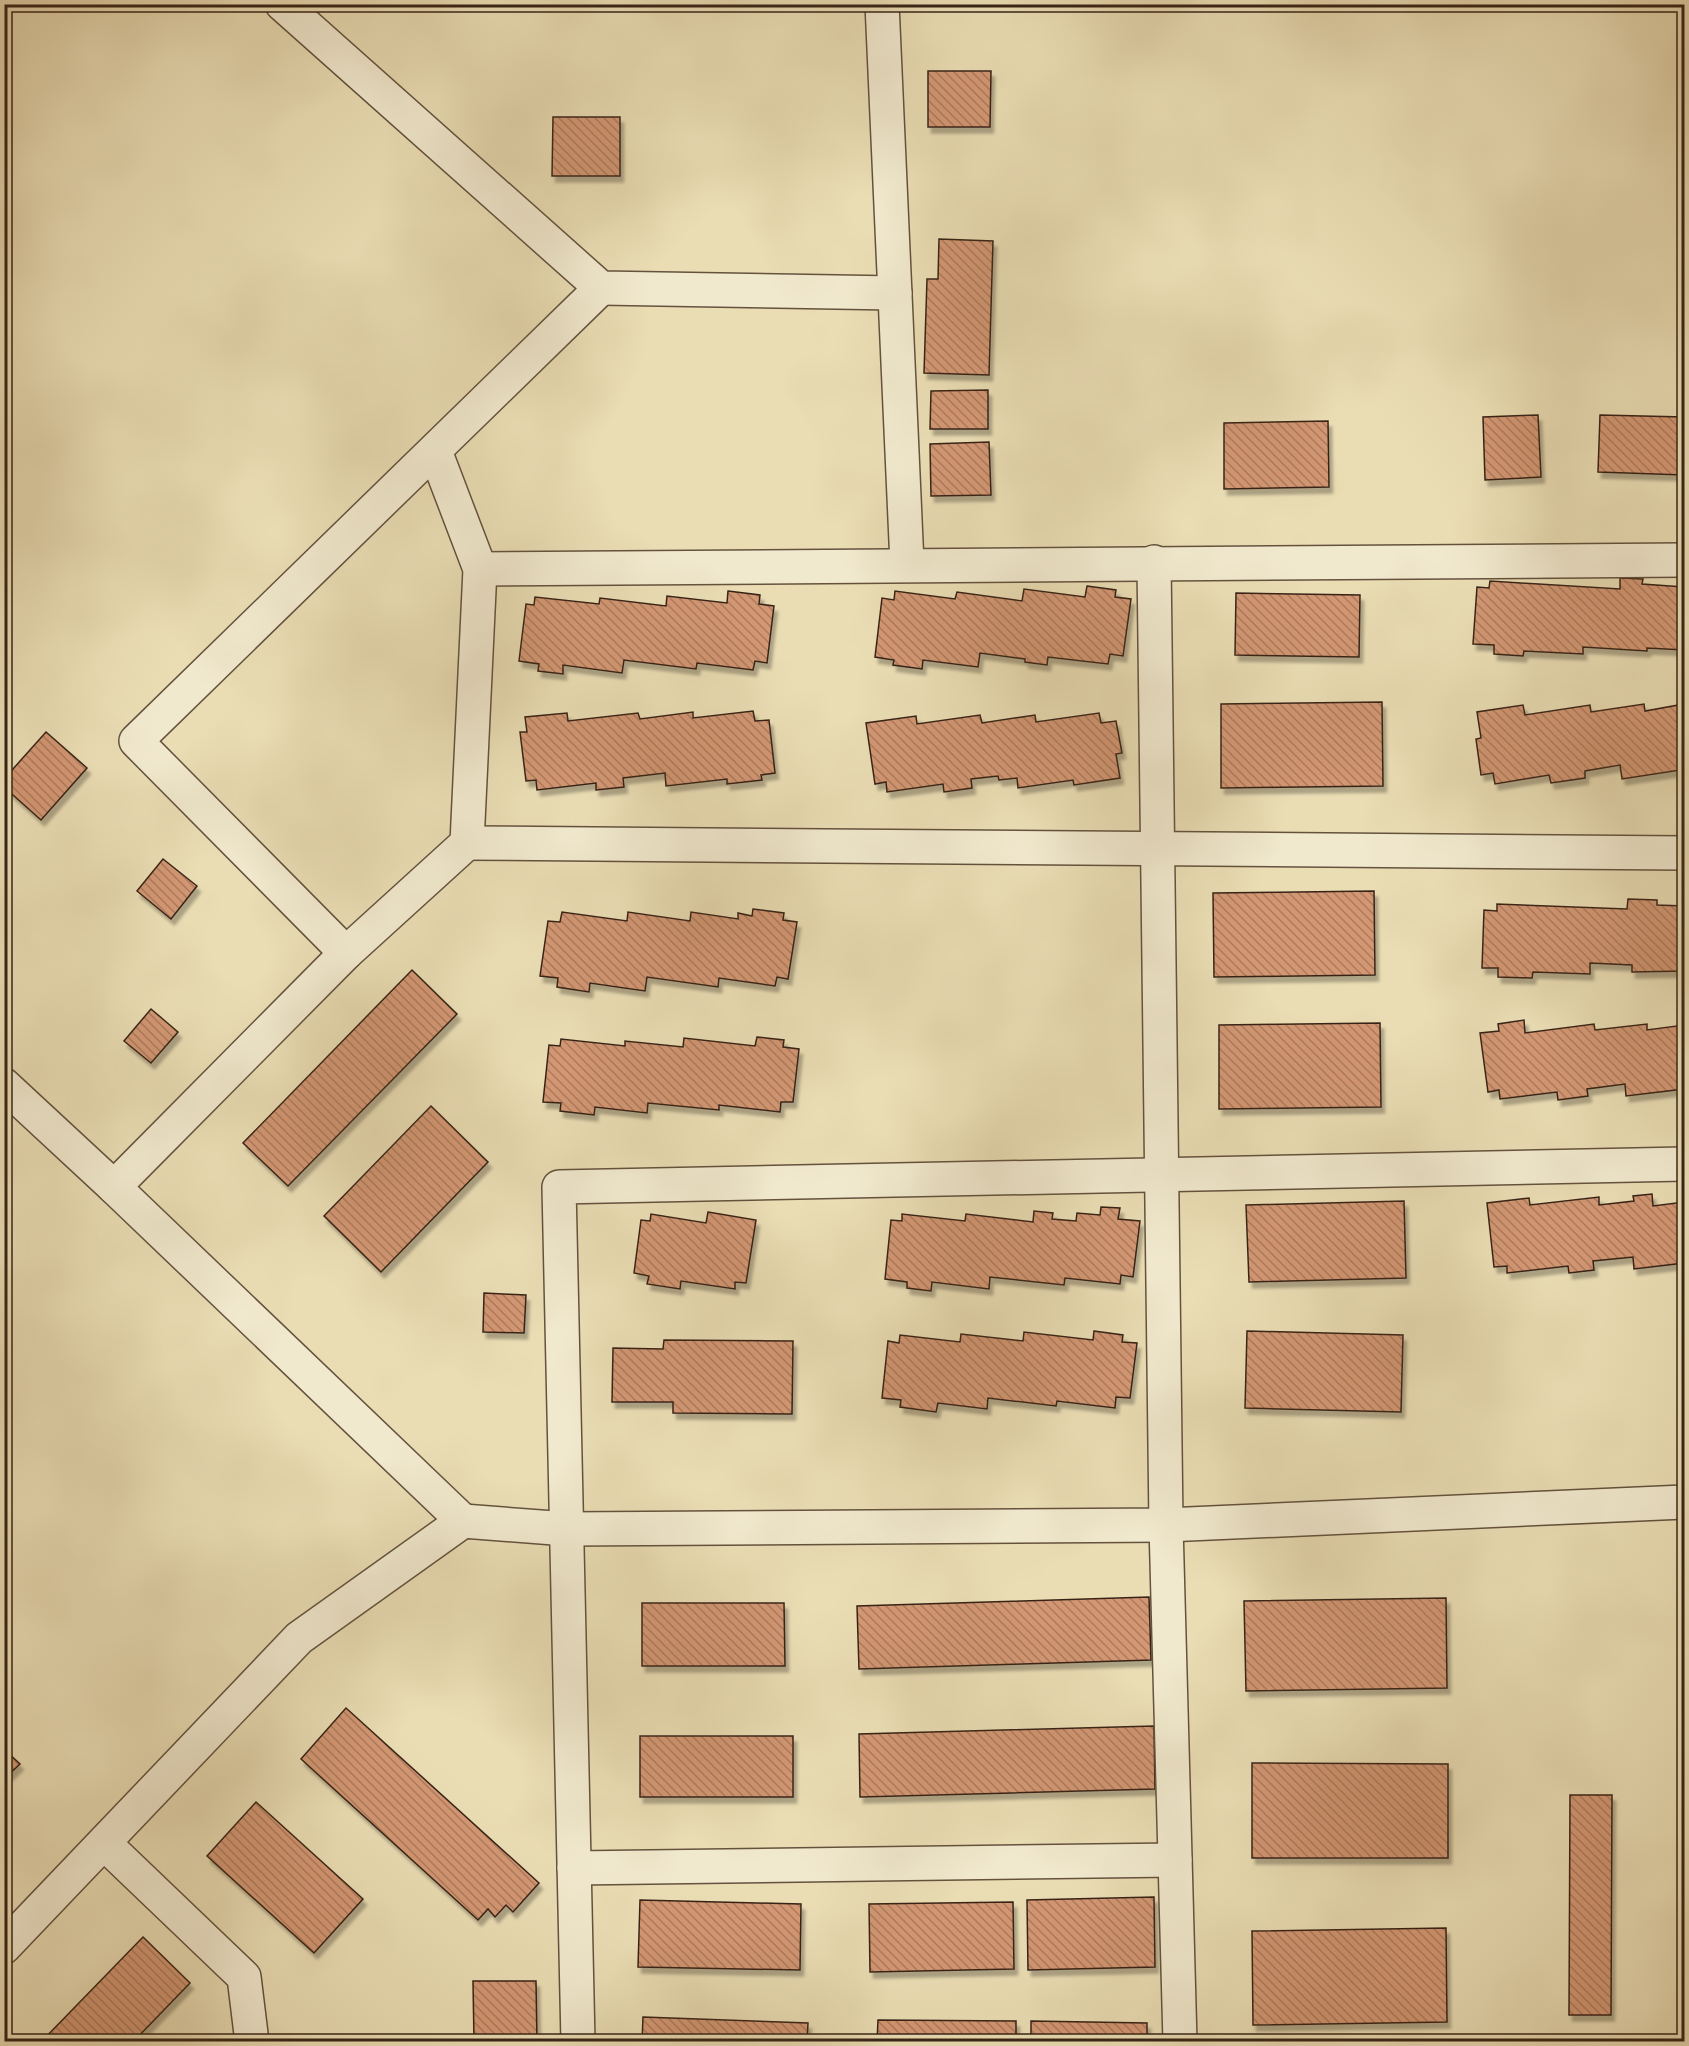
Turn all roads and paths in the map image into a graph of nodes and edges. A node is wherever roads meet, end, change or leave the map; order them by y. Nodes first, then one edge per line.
1 (282, 4) edge
2 (882, 4) edge
3 (601, 288) junction
4 (895, 292) junction
5 (435, 451) junction
6 (1684, 560) edge
7 (1155, 562) junction
8 (907, 564) junction
9 (480, 569) junction
10 (467, 843) junction
11 (1158, 849) junction
12 (1684, 853) edge
13 (346, 954) junction
14 (4, 1085) edge
15 (1684, 1164) edge
16 (1161, 1174) junction
17 (114, 1187) junction
18 (1684, 1502) edge
19 (462, 1521) junction
20 (1166, 1525) junction
21 (567, 1529) junction
22 (104, 1842) junction
23 (1175, 1860) junction
24 (574, 1868) junction
25 (4, 1947) edge
26 (252, 2042) edge
27 (578, 2042) edge
28 (1180, 2042) edge

1 - 3 street
2 - 4 street
3 - 4 street
3 - 5 street
4 - 8 street
5 - 9 street
5 - 13 street
6 - 7 street
7 - 8 street
7 - 11 street
8 - 9 street
9 - 10 street
10 - 11 street
10 - 13 street
11 - 12 street
11 - 16 street
13 - 17 street
14 - 17 street
15 - 16 street
16 - 20 street
16 - 21 street
17 - 19 street
18 - 20 street
19 - 21 street
19 - 22 street
20 - 21 street
20 - 23 street
21 - 24 street
22 - 25 street
22 - 26 street
23 - 24 street
23 - 28 street
24 - 27 street

